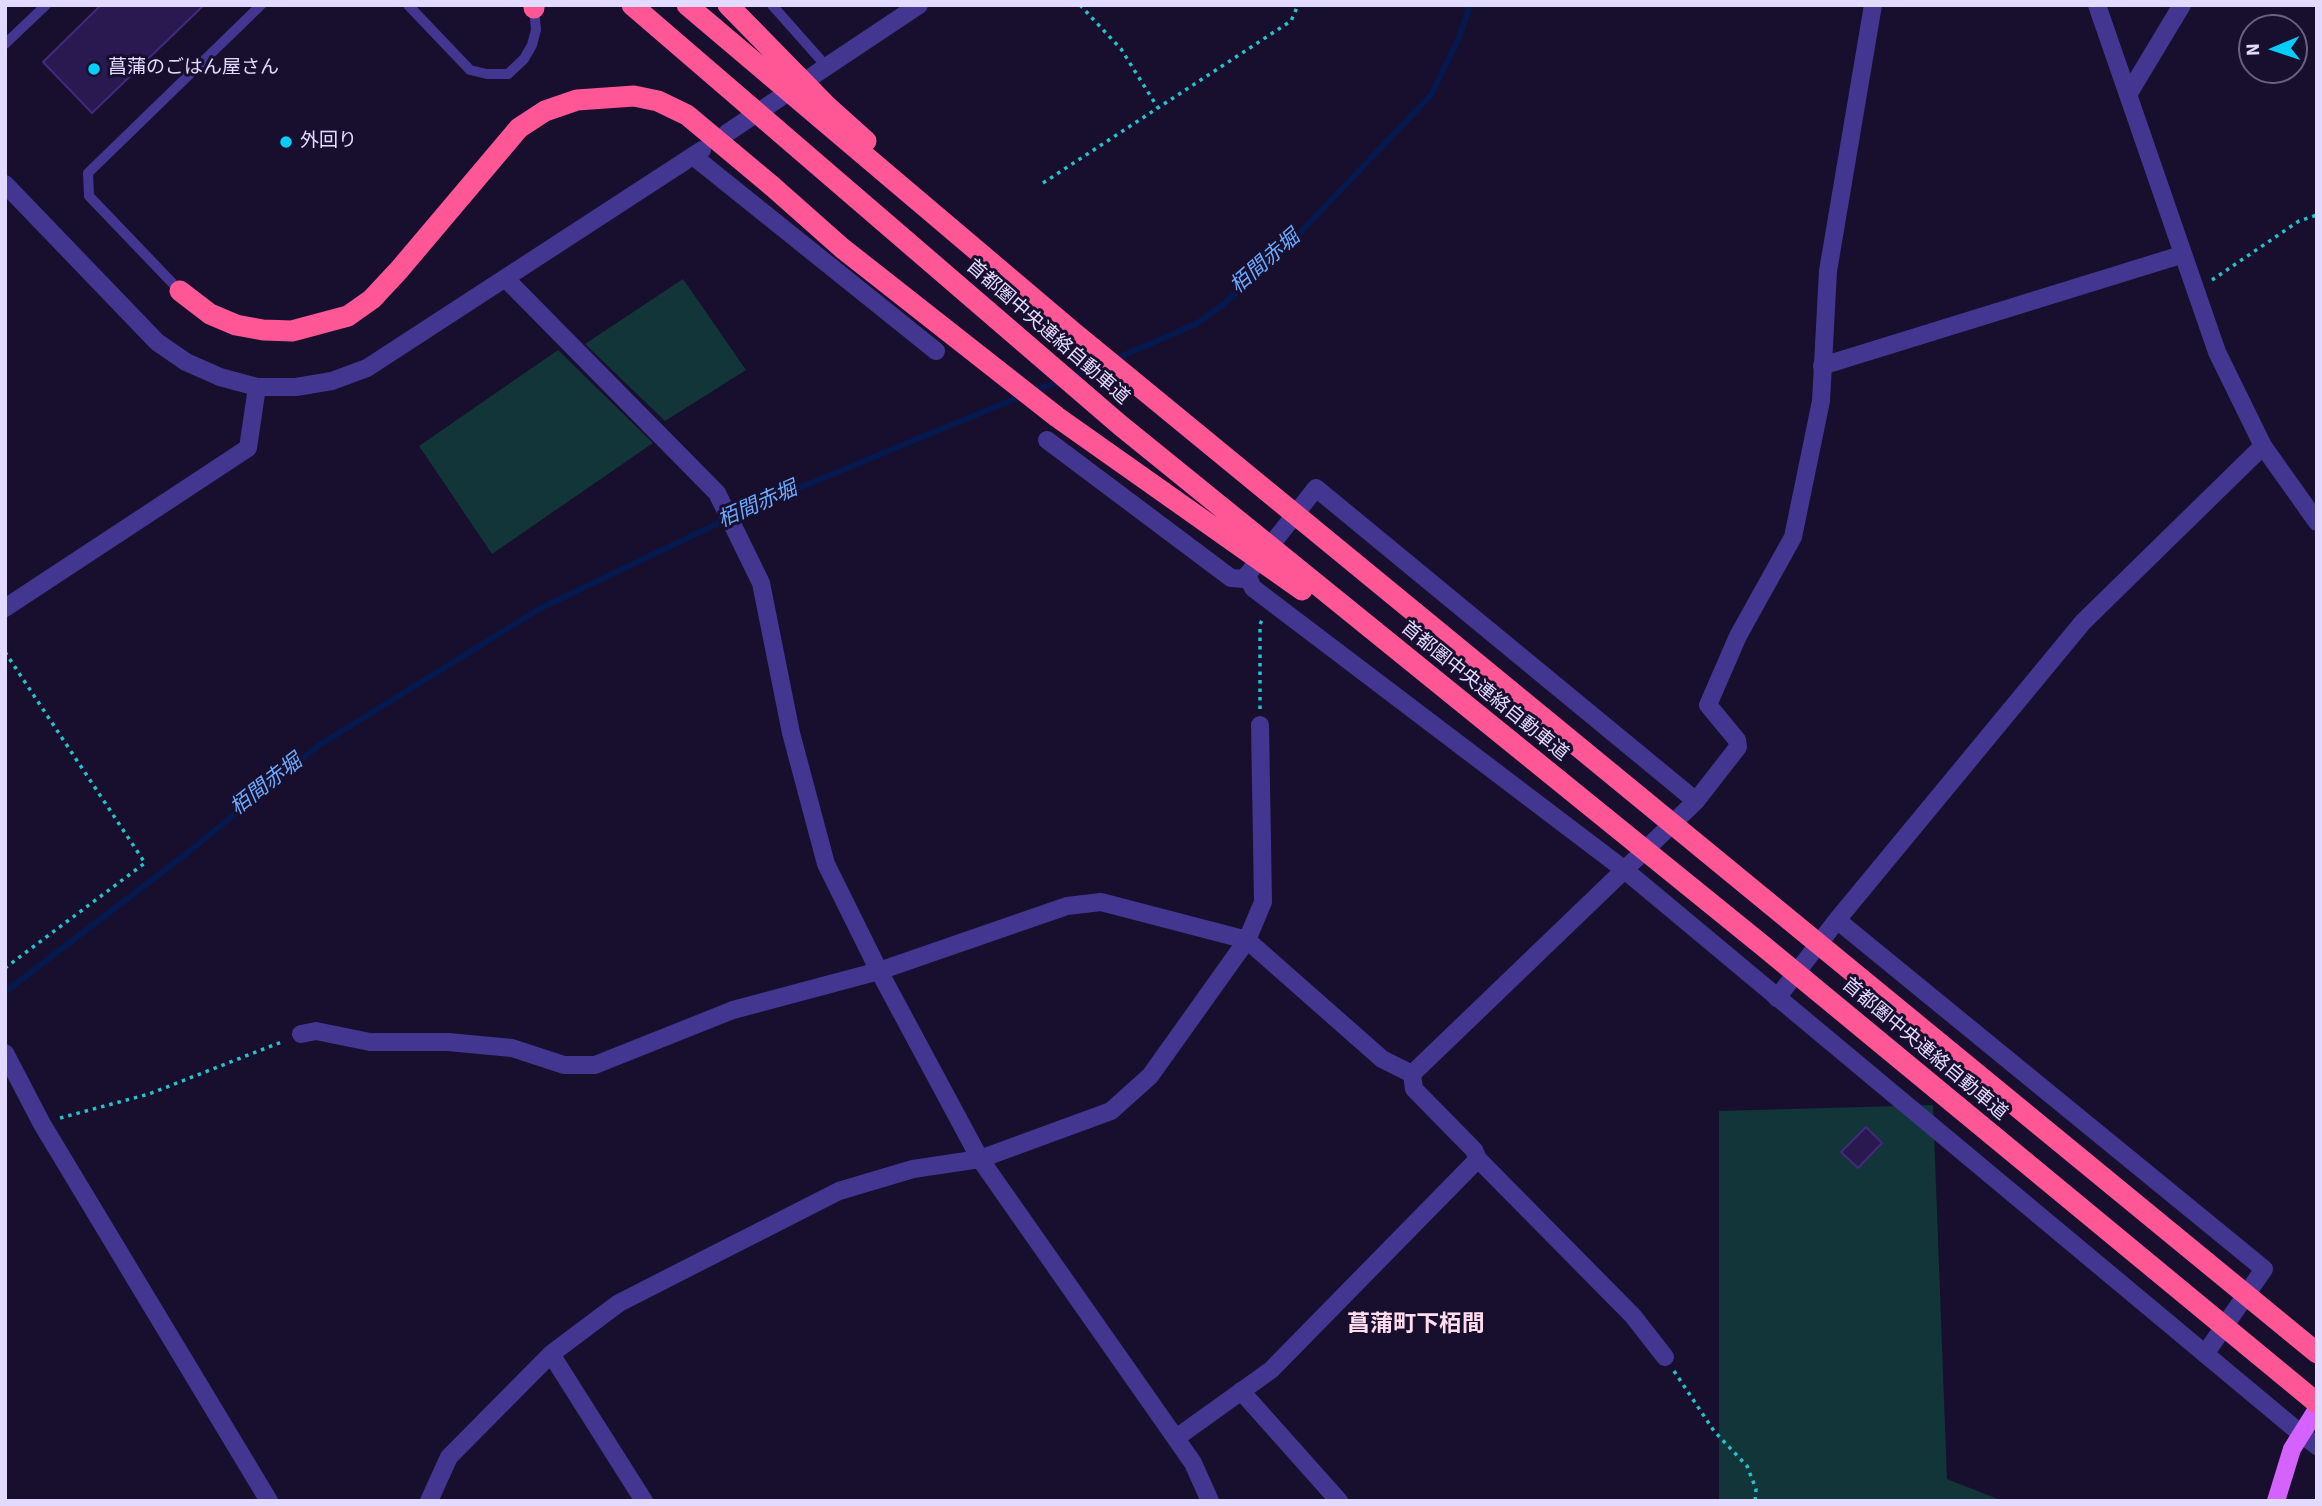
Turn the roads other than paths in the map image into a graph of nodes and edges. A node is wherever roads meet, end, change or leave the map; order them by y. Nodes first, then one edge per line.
1 (46, 5) edge
2 (261, 5) edge
3 (408, 5) edge
4 (632, 5) edge
5 (687, 5) edge
6 (728, 5) edge
7 (772, 5) edge
8 (919, 5) edge
9 (1873, 5) edge
10 (2097, 5) edge
11 (2182, 5) edge
12 (534, 7) edge
13 (5, 44) edge
14 (827, 67) junction
15 (2129, 93) junction
16 (727, 133) dead end
17 (5, 184) edge
18 (2181, 255) junction
19 (505, 278) junction
20 (180, 291) joint
21 (1073, 332) junction
22 (936, 351) dead end
23 (1822, 366) junction
24 (257, 387) junction
25 (1047, 440) dead end
26 (2263, 446) junction
27 (2317, 522) edge
28 (1247, 575) junction
29 (5, 608) edge
30 (1414, 665) junction
31 (1260, 725) road end
32 (1696, 801) junction
33 (1626, 871) junction
34 (1837, 920) junction
35 (1247, 940) junction
36 (879, 971) junction
37 (1777, 998) junction
38 (301, 1034) road end
39 (5, 1053) edge
40 (1412, 1074) junction
41 (980, 1159) junction
42 (1478, 1159) junction
43 (2317, 1353) edge
44 (551, 1354) junction
45 (2205, 1354) junction
46 (1665, 1357) road end
47 (1241, 1391) junction
48 (2317, 1406) edge
49 (2300, 1433) junction
50 (1176, 1438) junction
51 (2317, 1446) edge
52 (269, 1501) edge
53 (429, 1501) edge
54 (644, 1501) edge
55 (1210, 1501) edge
56 (1339, 1501) edge
57 (2276, 1501) edge

1 - 13 lane
2 - 20 lane
3 - 12 lane
4 - 30 highway, 首都圏中央連絡自動車道, bridge
5 - 21 highway, 首都圏中央連絡自動車道, bridge
6 - 21 highway, bridge
7 - 14 lane
8 - 14 street
9 - 23 street
10 - 15 street
11 - 15 street
14 - 16 street
15 - 18 street
17 - 24 street
18 - 23 street
18 - 26 street
19 - 22 street
19 - 24 street
19 - 36 street
20 - 30 highway, bridge
21 - 43 highway, 首都圏中央連絡自動車道, bridge
23 - 32 street
24 - 29 street
25 - 28 street
26 - 27 street
26 - 34 street
28 - 32 street
28 - 33 street
30 - 48 highway, 首都圏中央連絡自動車道, bridge
31 - 35 street
32 - 33 street
33 - 37 street
33 - 40 street
34 - 37 street
34 - 45 street
35 - 36 street
35 - 40 street
35 - 41 street
36 - 38 street
36 - 41 street
37 - 45 street
39 - 52 street
40 - 42 street
41 - 44 street
41 - 50 street
42 - 46 street
42 - 47 street
44 - 53 street
44 - 54 street
45 - 49 street
47 - 50 street
47 - 56 street
48 - 49 main road
49 - 51 street
49 - 57 main road
50 - 55 street

